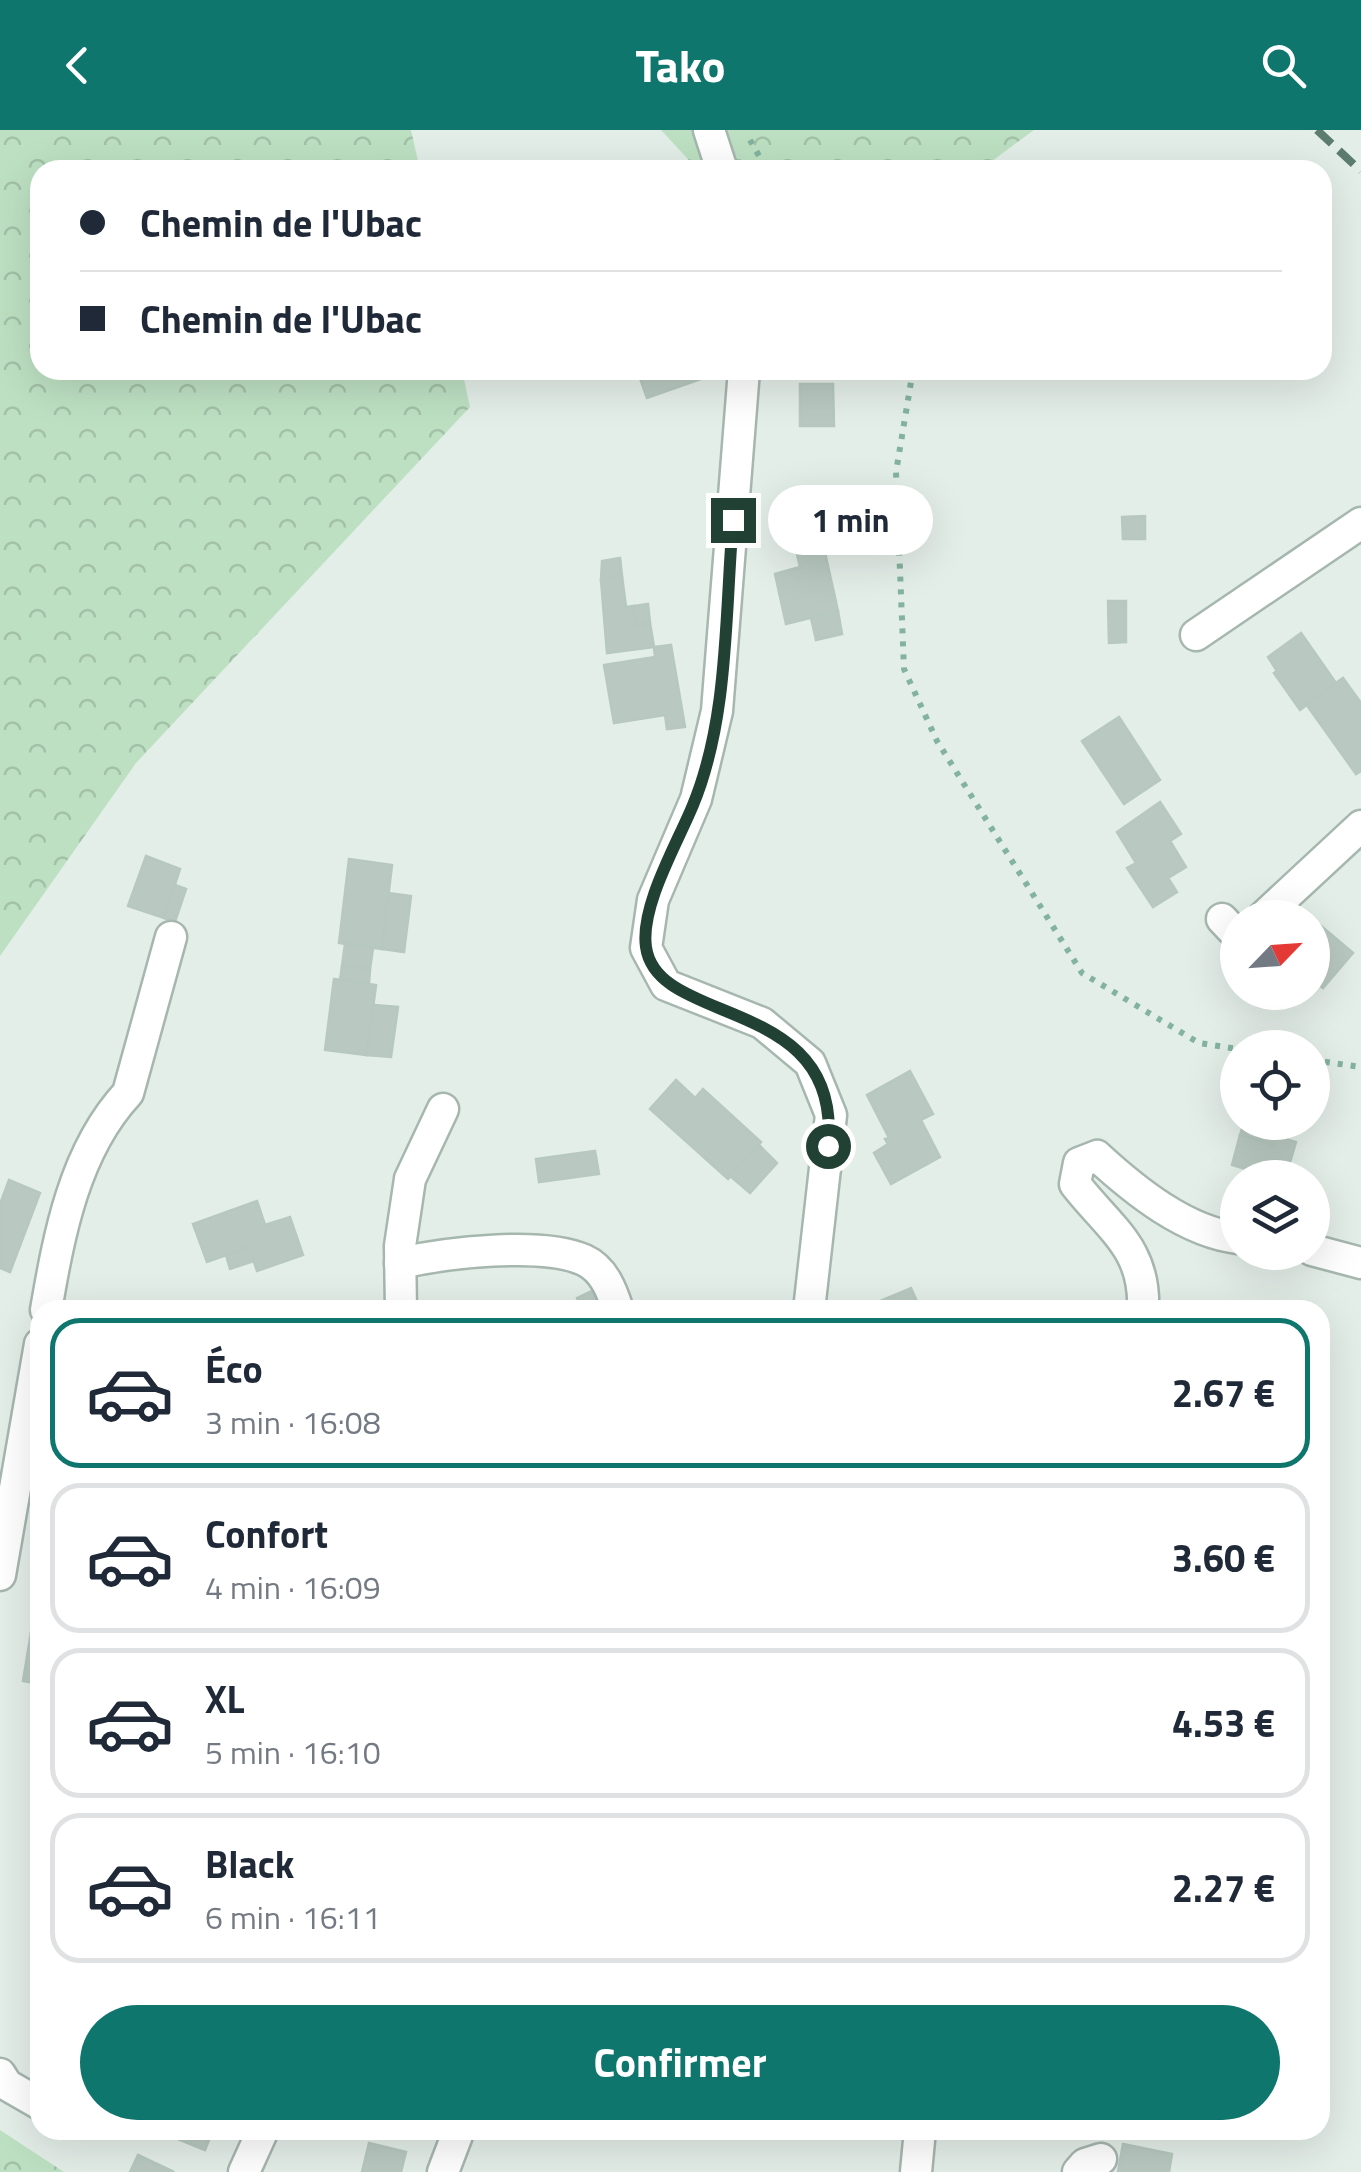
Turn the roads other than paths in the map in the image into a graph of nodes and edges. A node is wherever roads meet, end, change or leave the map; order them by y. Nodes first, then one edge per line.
1 (709, 130) edge
2 (719, 160) edge
3 (743, 380) edge
4 (1361, 523) edge
5 (1196, 635) dead end
6 (1361, 826) edge
7 (1281, 900) edge
8 (171, 936) dead end
9 (442, 1109) dead end
10 (1220, 1235) edge
11 (1330, 1255) edge
12 (400, 1263) junction
13 (1361, 1264) edge
14 (48, 1300) edge
15 (401, 1300) edge
16 (615, 1300) edge
17 (810, 1300) edge
18 (1144, 1300) edge
19 (30, 1402) edge
20 (0, 1575) edge
21 (0, 2074) edge
22 (30, 2098) edge
23 (259, 2140) edge
24 (455, 2140) edge
25 (919, 2140) edge
26 (244, 2172) edge
27 (442, 2172) edge
28 (916, 2172) edge

1 - 2 street
3 - 17 street
4 - 5 street
6 - 7 street
8 - 14 street
9 - 12 street
10 - 18 street
11 - 13 street
12 - 15 street
12 - 16 street
19 - 20 street
21 - 22 street
23 - 26 street
24 - 27 street
25 - 28 street

